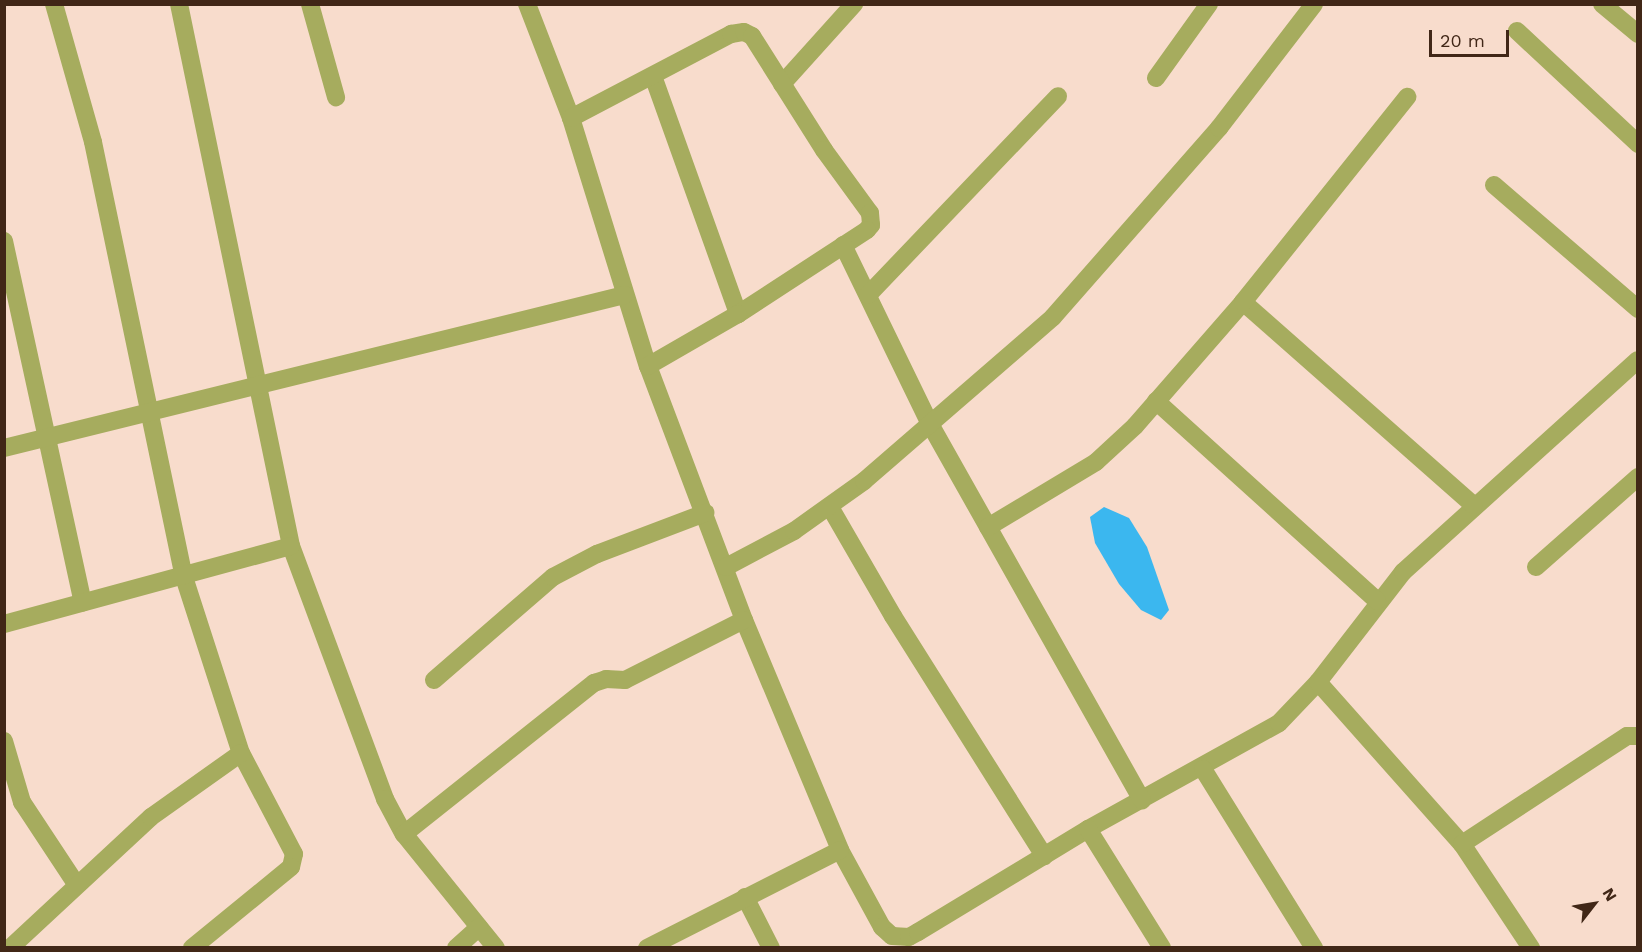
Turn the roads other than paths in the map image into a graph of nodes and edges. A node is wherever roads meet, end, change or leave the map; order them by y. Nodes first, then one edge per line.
1 (54, 4) edge
2 (178, 4) edge
3 (310, 4) edge
4 (527, 4) edge
5 (854, 4) edge
6 (1209, 4) edge
7 (1314, 4) edge
8 (1602, 4) edge
9 (1517, 31) dead end
10 (1638, 34) edge
11 (653, 76) junction
12 (1156, 78) dead end
13 (782, 84) junction
14 (1058, 96) dead end
15 (336, 97) dead end
16 (1407, 97) dead end
17 (571, 118) junction
18 (1638, 144) edge
19 (1494, 184) dead end
20 (4, 241) edge
21 (843, 245) junction
22 (624, 295) junction
23 (868, 295) junction
24 (1244, 302) junction
25 (1638, 309) edge
26 (738, 314) junction
27 (1638, 360) edge
28 (648, 366) junction
29 (256, 387) junction
30 (1156, 401) junction
31 (152, 412) junction
32 (930, 424) junction
33 (48, 434) junction
34 (4, 448) edge
35 (1638, 477) edge
36 (1473, 505) junction
37 (830, 507) junction
38 (705, 513) junction
39 (988, 526) junction
40 (291, 546) junction
41 (726, 567) junction
42 (1536, 567) dead end
43 (184, 577) junction
44 (1377, 601) junction
45 (83, 602) junction
46 (744, 620) junction
47 (4, 624) edge
48 (434, 680) dead end
49 (1318, 682) junction
50 (1638, 735) edge
51 (4, 741) edge
52 (241, 753) junction
53 (1203, 769) junction
54 (1142, 800) junction
55 (1088, 829) junction
56 (404, 834) junction
57 (1462, 844) junction
58 (840, 850) junction
59 (1044, 856) junction
60 (76, 884) junction
61 (745, 897) junction
62 (479, 927) junction
63 (922, 940) edge
64 (899, 942) edge
65 (10, 948) edge
66 (192, 948) edge
67 (456, 948) edge
68 (496, 948) edge
69 (647, 948) edge
70 (771, 948) edge
71 (1162, 948) edge
72 (1314, 948) edge
73 (1531, 948) edge

1 - 31 street
2 - 29 street
3 - 15 street
4 - 17 street
5 - 13 street
6 - 12 street
7 - 32 street
8 - 10 street
9 - 18 street
11 - 13 street
11 - 17 street
11 - 26 street
13 - 21 street
14 - 23 street
16 - 24 street
17 - 22 street
19 - 25 street
20 - 33 street
21 - 23 street
21 - 26 street
22 - 28 street
22 - 29 street
23 - 32 street
24 - 30 street
24 - 36 street
26 - 28 street
27 - 36 street
28 - 38 street
29 - 31 street
29 - 40 street
30 - 39 street
30 - 44 street
31 - 33 street
31 - 43 street
32 - 37 street
32 - 39 street
33 - 34 street
33 - 45 street
35 - 42 street
36 - 44 street
37 - 41 street
37 - 59 street
38 - 41 street
38 - 48 street
39 - 54 street
40 - 43 street
40 - 56 street
41 - 46 street
43 - 45 street
43 - 52 street
44 - 49 street
45 - 47 street
46 - 56 street
46 - 58 street
49 - 53 street
49 - 57 street
50 - 57 street
51 - 60 street
52 - 60 street
52 - 66 street
53 - 54 street
53 - 72 street
54 - 55 street
55 - 59 street
55 - 71 street
56 - 62 street
57 - 73 street
58 - 61 street
58 - 64 street
59 - 63 street
60 - 65 street
61 - 69 street
61 - 70 street
62 - 67 street
62 - 68 street
63 - 64 street

